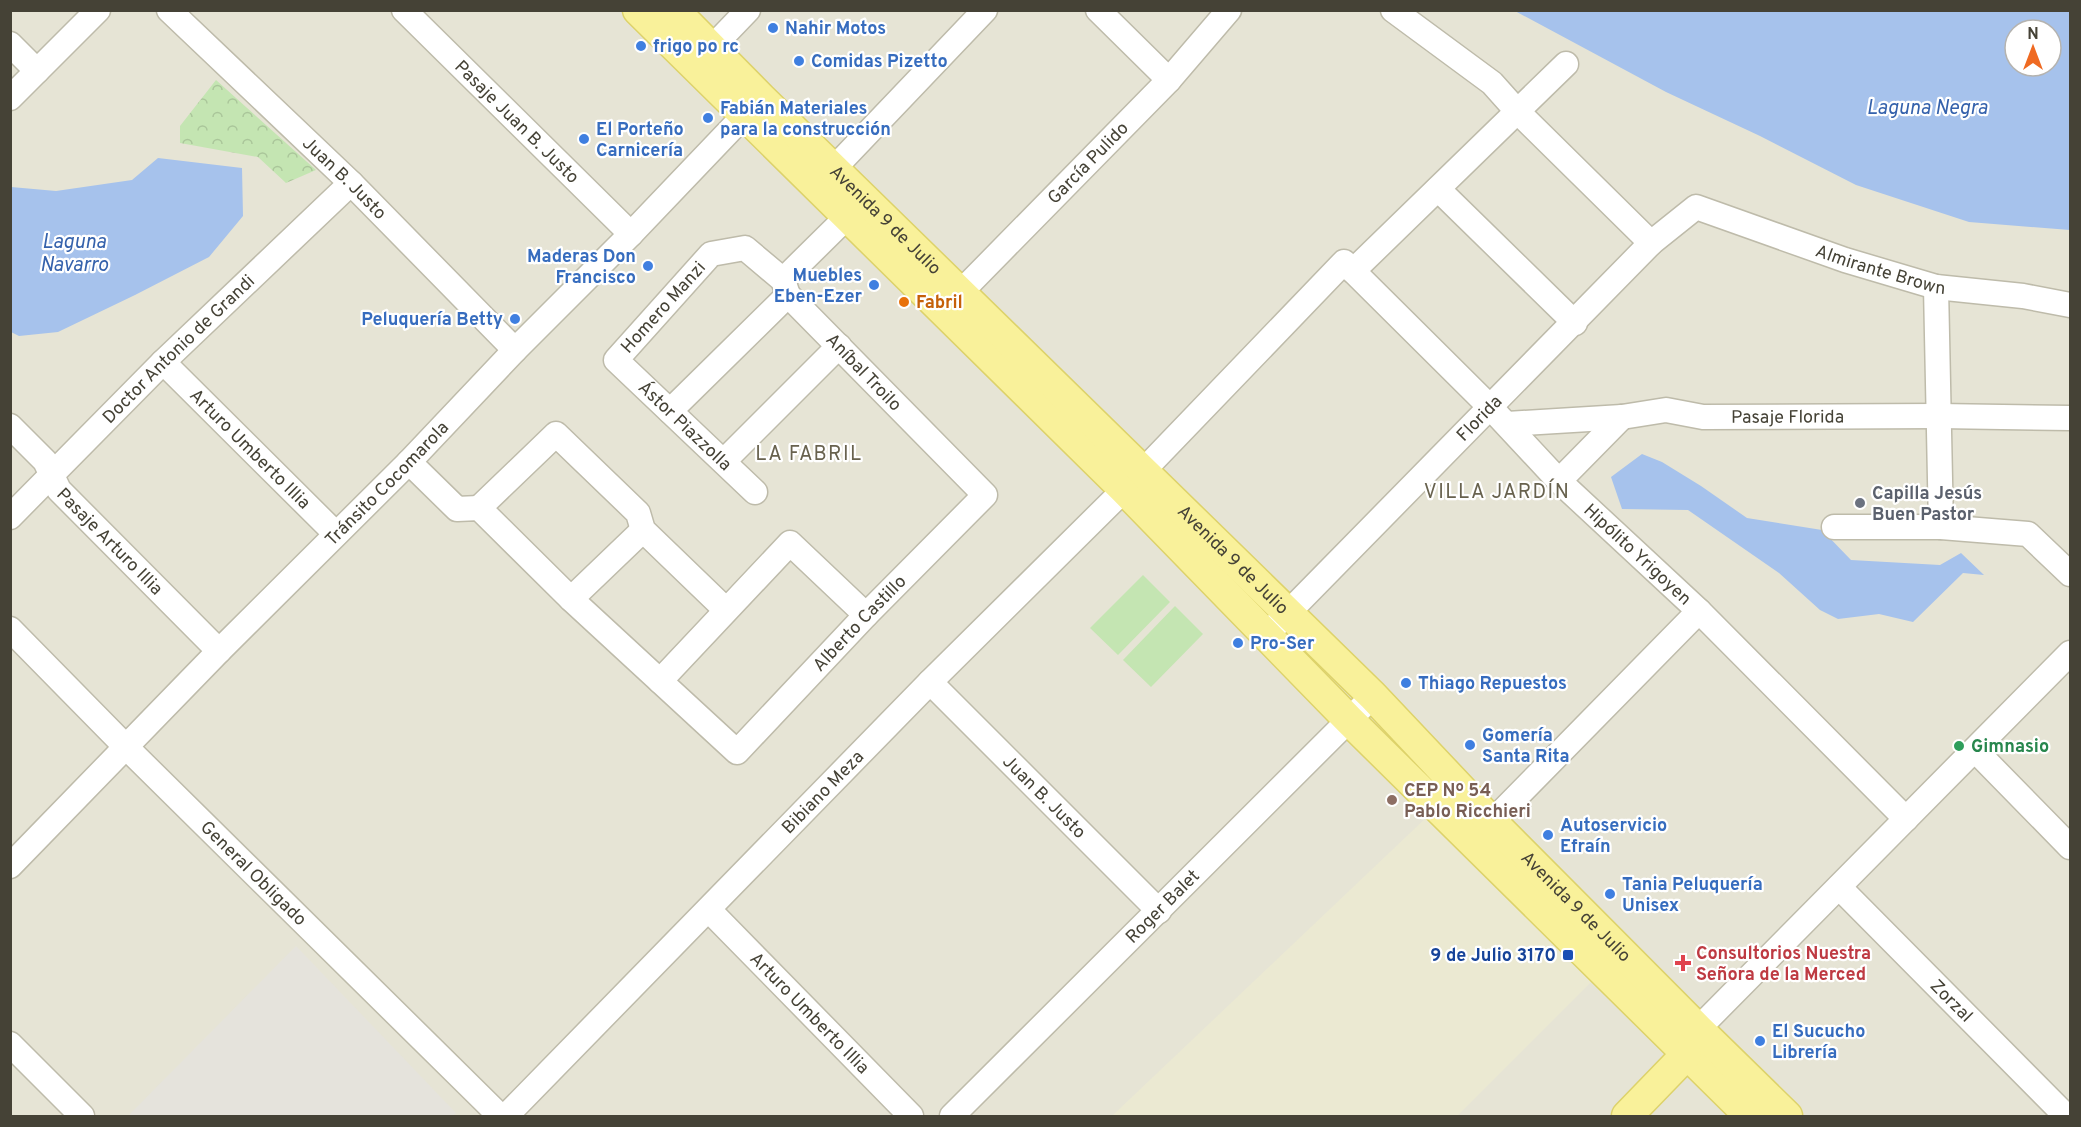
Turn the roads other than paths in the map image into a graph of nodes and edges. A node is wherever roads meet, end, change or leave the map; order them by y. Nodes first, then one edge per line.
1 (98, 10) edge
2 (169, 10) edge
3 (404, 10) edge
4 (638, 10) edge
5 (674, 10) edge
6 (748, 10) edge
7 (985, 10) edge
8 (1098, 10) edge
9 (1229, 10) edge
10 (1393, 10) edge
11 (10, 44) edge
12 (702, 58) junction
13 (1566, 64) dead end
14 (37, 71) junction
15 (1169, 80) junction
16 (10, 98) edge
17 (752, 107) junction
18 (1517, 111) junction
19 (825, 177) junction
20 (351, 183) junction
21 (1438, 189) junction
22 (856, 207) junction
23 (1696, 207) joint
24 (631, 234) junction
25 (1651, 243) junction
26 (745, 248) joint
27 (1348, 266) junction
28 (786, 287) junction
29 (1936, 287) junction
30 (951, 301) junction
31 (2070, 305) edge
32 (1575, 323) junction
33 (839, 346) junction
34 (515, 350) junction
35 (616, 360) joint
36 (163, 363) junction
37 (1490, 406) junction
38 (670, 411) junction
39 (1939, 416) junction
40 (1622, 417) junction
41 (2070, 418) edge
42 (1507, 424) junction
43 (10, 426) edge
44 (724, 461) junction
45 (409, 462) junction
46 (52, 474) junction
47 (1134, 480) junction
48 (1559, 481) junction
49 (755, 492) dead end
50 (985, 495) joint
51 (479, 508) junction
52 (10, 517) edge
53 (1834, 527) dead end
54 (1941, 527) junction
55 (643, 530) junction
56 (336, 534) junction
57 (2070, 574) edge
58 (571, 599) junction
59 (726, 610) junction
60 (1699, 611) junction
61 (1287, 612) junction
62 (867, 615) junction
63 (10, 629) edge
64 (1266, 636) junction
65 (219, 651) junction
66 (2070, 653) edge
67 (660, 681) junction
68 (930, 682) junction
69 (1372, 696) junction
70 (1349, 720) junction
71 (127, 748) junction
72 (1975, 750) junction
73 (1906, 819) junction
74 (1482, 832) junction
75 (2070, 847) edge
76 (10, 866) edge
77 (1839, 887) junction
78 (709, 910) junction
79 (1159, 910) junction
80 (1692, 1042) junction
81 (10, 1044) edge
82 (82, 1116) edge
83 (500, 1116) edge
84 (506, 1116) edge
85 (910, 1116) edge
86 (952, 1116) edge
87 (1627, 1116) edge
88 (1749, 1116) edge
89 (1787, 1116) edge
90 (2066, 1116) edge

1 - 14 street
2 - 20 street, Juan B. Justo
3 - 24 street, Pasaje Juan B. Justo
4 - 12 main road, Avenida 9 de Julio
5 - 12 main road, Avenida 9 de Julio
6 - 12 street
7 - 19 street
8 - 15 street
9 - 15 street, García Pulido
10 - 18 street
11 - 14 street
12 - 17 main road, Avenida 9 de Julio
13 - 18 street, Bibiano Meza
14 - 16 street
15 - 30 street, García Pulido
17 - 19 main road, Avenida 9 de Julio
17 - 24 street, Tránsito Cocomarola
18 - 21 street, Bibiano Meza
18 - 25 street
19 - 22 main road, Avenida 9 de Julio
20 - 34 street, Juan B. Justo
20 - 36 street, Doctor Antonio de Grandi
21 - 27 street, Bibiano Meza
21 - 32 street
22 - 28 street
22 - 30 main road, Avenida 9 de Julio
23 - 25 street, Florida
23 - 29 street, Almirante Brown
24 - 34 street, Tránsito Cocomarola
25 - 32 street, Florida
26 - 28 street, Aníbal Troilo
26 - 35 street, Homero Manzi
27 - 37 street, Hipólito Yrigoyen
27 - 47 street, Bibiano Meza
28 - 33 street, Aníbal Troilo
28 - 38 street
29 - 31 street, Almirante Brown
29 - 39 street
30 - 47 main road, Avenida 9 de Julio
32 - 37 street, Florida
33 - 44 street
33 - 50 street, Aníbal Troilo
34 - 45 street, Tránsito Cocomarola
35 - 38 street, Ástor Piazzolla
36 - 46 street, Doctor Antonio de Grandi
36 - 56 street, Arturo Umberto Illia
37 - 42 street, Hipólito Yrigoyen
37 - 61 street, Florida
38 - 44 street, Ástor Piazzolla
39 - 40 street, Pasaje Florida
39 - 41 street, Pasaje Florida
39 - 54 street
40 - 42 street, Pasaje Florida
40 - 48 street
42 - 48 street, Hipólito Yrigoyen
43 - 46 street, Pasaje Arturo Illia
44 - 49 street, Ástor Piazzolla
45 - 51 street
45 - 56 street, Tránsito Cocomarola
46 - 52 street, Doctor Antonio de Grandi
46 - 65 street, Pasaje Arturo Illia
47 - 61 main road, Avenida 9 de Julio
47 - 64 main road, Avenida 9 de Julio
47 - 68 street, Bibiano Meza
48 - 60 street, Hipólito Yrigoyen
50 - 62 street, Alberto Castillo
51 - 55 street
51 - 58 street
53 - 54 street
54 - 57 street
55 - 58 street
55 - 59 street
56 - 65 street, Tránsito Cocomarola
58 - 67 street
59 - 62 street
59 - 67 street
60 - 73 street, Hipólito Yrigoyen
60 - 74 street
61 - 64 street, Florida
61 - 69 main road, Avenida 9 de Julio
62 - 67 street, Alberto Castillo
63 - 71 street, General Obligado
64 - 70 main road, Avenida 9 de Julio
65 - 71 street, Tránsito Cocomarola
66 - 72 street
68 - 78 street, Bibiano Meza
68 - 79 street, Juan B. Justo
69 - 70 street, Roger Balet
69 - 74 main road, Avenida 9 de Julio
70 - 74 main road, Avenida 9 de Julio
70 - 79 street, Roger Balet
71 - 76 street, Tránsito Cocomarola
71 - 83 street, General Obligado
72 - 73 street
72 - 75 street
73 - 77 street
74 - 80 main road, Avenida 9 de Julio
77 - 80 street
77 - 90 street, Zorzal
78 - 84 street, Bibiano Meza
78 - 85 street, Arturo Umberto Illia
79 - 86 street, Roger Balet
80 - 87 main road
80 - 88 main road, Avenida 9 de Julio
80 - 89 main road, Avenida 9 de Julio
81 - 82 street

